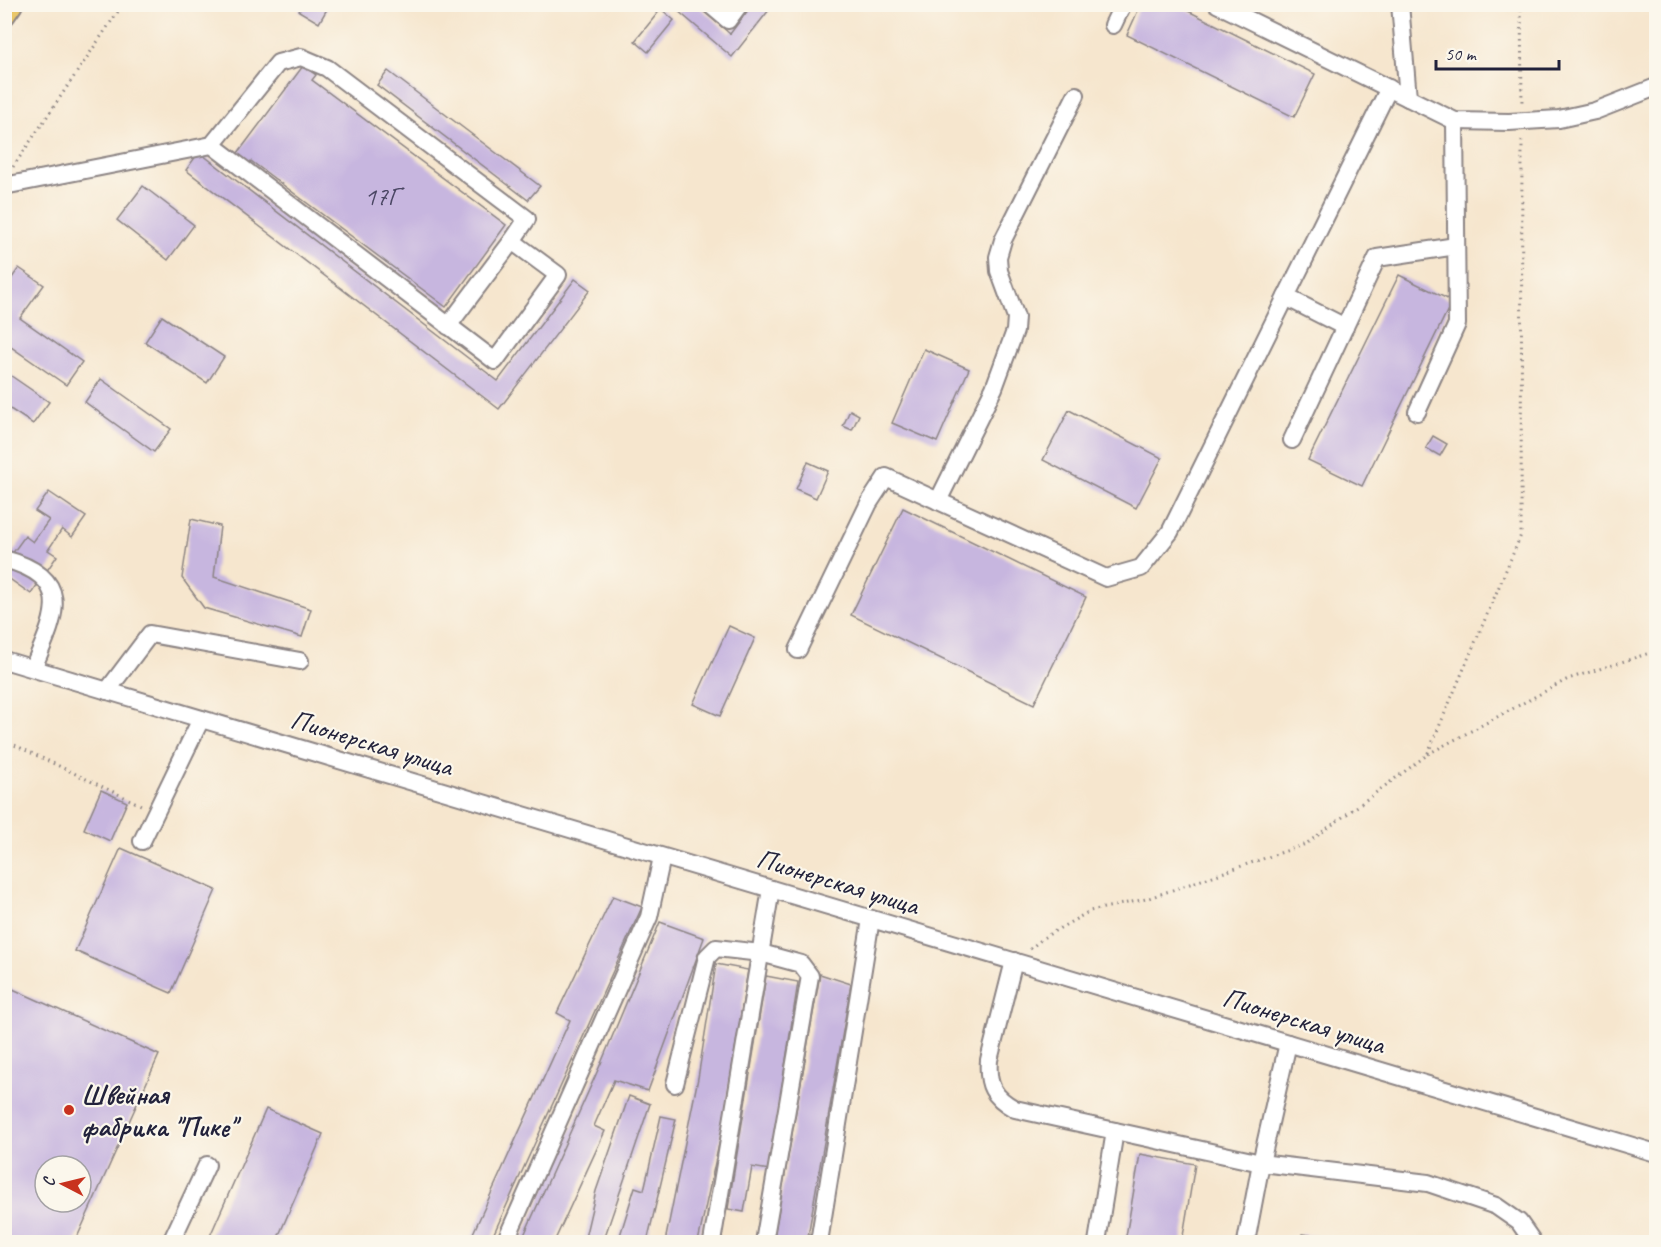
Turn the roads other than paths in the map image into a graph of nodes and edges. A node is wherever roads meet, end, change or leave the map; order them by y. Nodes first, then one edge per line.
1 (11, 4) edge
2 (709, 4) edge
3 (740, 4) edge
4 (1123, 4) edge
5 (1217, 4) edge
6 (1401, 4) edge
7 (4, 14) edge
8 (1113, 25) dead end
9 (1656, 87) edge
10 (1389, 88) junction
11 (1076, 95) dead end
12 (1408, 98) junction
13 (1455, 121) junction
14 (212, 145) junction
15 (4, 186) edge
16 (512, 241) junction
17 (1456, 246) junction
18 (1286, 297) junction
19 (448, 326) junction
20 (1345, 327) junction
21 (1417, 412) dead end
22 (1292, 440) dead end
23 (938, 501) junction
24 (4, 559) edge
25 (798, 650) dead end
26 (4, 660) edge
27 (300, 661) dead end
28 (33, 668) junction
29 (107, 690) junction
30 (201, 718) junction
31 (142, 841) dead end
32 (662, 857) junction
33 (771, 889) junction
34 (871, 919) junction
35 (761, 953) junction
36 (1014, 962) junction
37 (1288, 1043) junction
38 (675, 1084) dead end
39 (1115, 1131) junction
40 (1656, 1153) edge
41 (1261, 1163) junction
42 (207, 1165) dead end
43 (171, 1242) edge
44 (505, 1242) edge
45 (712, 1242) edge
46 (764, 1242) edge
47 (819, 1242) edge
48 (1097, 1242) edge
49 (1246, 1242) edge
50 (1533, 1242) edge

1 - 7 main road
2 - 3 street
4 - 8 street
5 - 10 street
6 - 12 street
9 - 13 street
10 - 12 street
10 - 18 street
11 - 23 street
12 - 13 street
13 - 17 street
14 - 15 street
14 - 16 street
14 - 19 street
16 - 19 street
16 - 19 street
17 - 20 street
17 - 21 street
18 - 20 street
18 - 23 street
20 - 22 street
23 - 25 street
24 - 28 street
26 - 28 street, Пионерская улица
27 - 29 street
28 - 29 street, Пионерская улица
29 - 30 street, Пионерская улица
30 - 31 street
30 - 32 street, Пионерская улица
32 - 33 street, Пионерская улица
32 - 44 street
33 - 34 street, Пионерская улица
33 - 35 street
34 - 36 street, Пионерская улица
34 - 47 street
35 - 38 street
35 - 45 street
35 - 46 street
36 - 37 street, Пионерская улица
36 - 39 street
37 - 40 street, Пионерская улица
37 - 41 street
39 - 41 street
39 - 48 street
41 - 49 street
41 - 50 street
42 - 43 street

